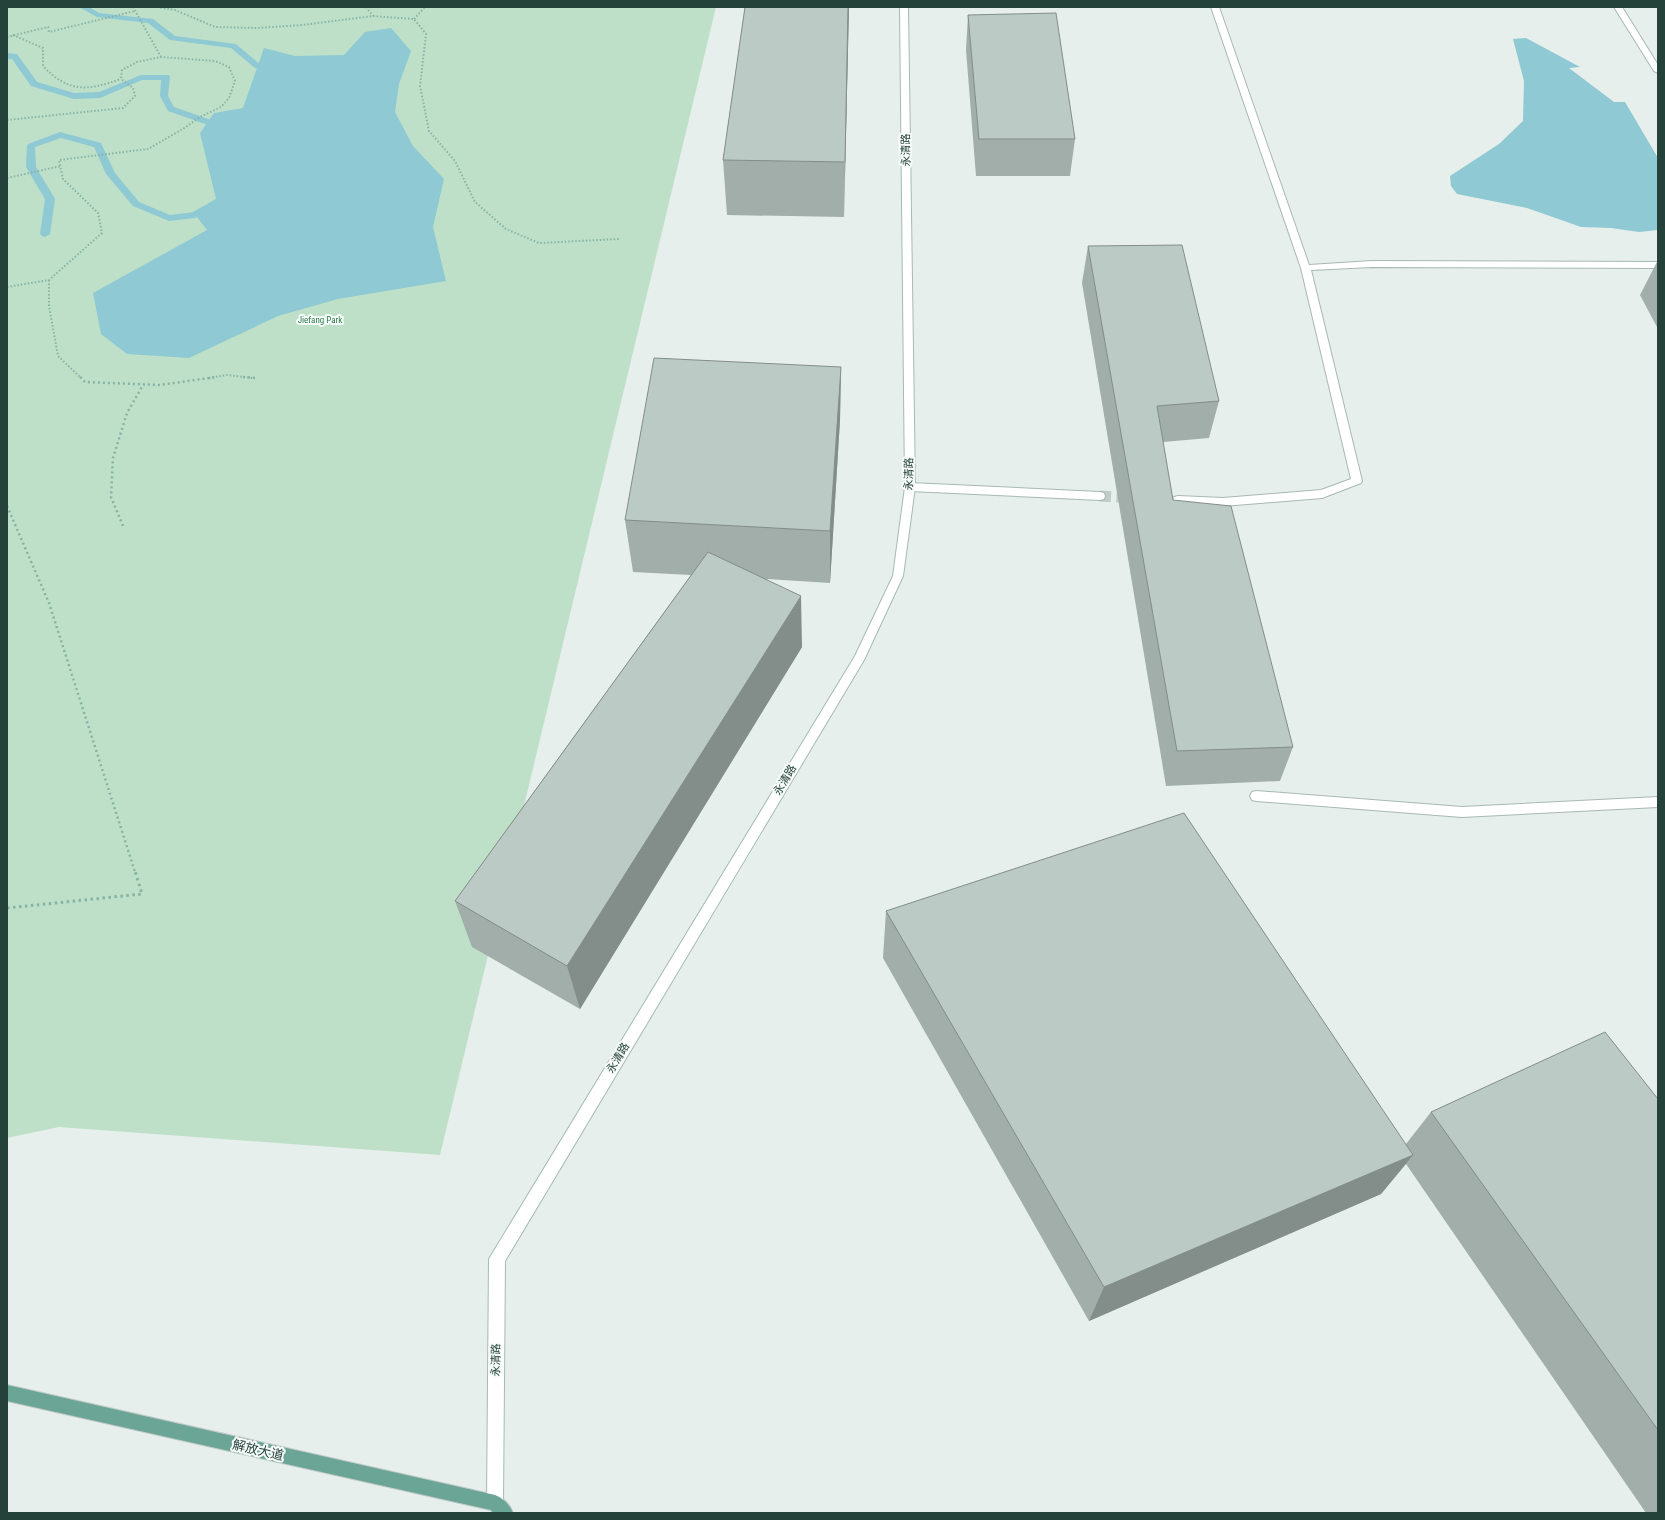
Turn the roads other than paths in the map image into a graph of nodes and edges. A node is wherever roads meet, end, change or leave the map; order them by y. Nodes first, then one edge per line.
1 (904, 7) edge
2 (1214, 7) edge
3 (1618, 7) edge
4 (1658, 71) edge
5 (1658, 265) edge
6 (1306, 268) junction
7 (910, 487) junction
8 (1100, 496) tunnel mouth
9 (1178, 500) edge
10 (1256, 796) edge
11 (1658, 802) edge
12 (7, 1393) edge
13 (500, 1508) edge

1 - 7 street, 永清路
2 - 6 street
3 - 4 street
5 - 6 street
6 - 9 street
7 - 8 street
7 - 13 street, 永清路
10 - 11 street
12 - 13 main road, 解放大道

